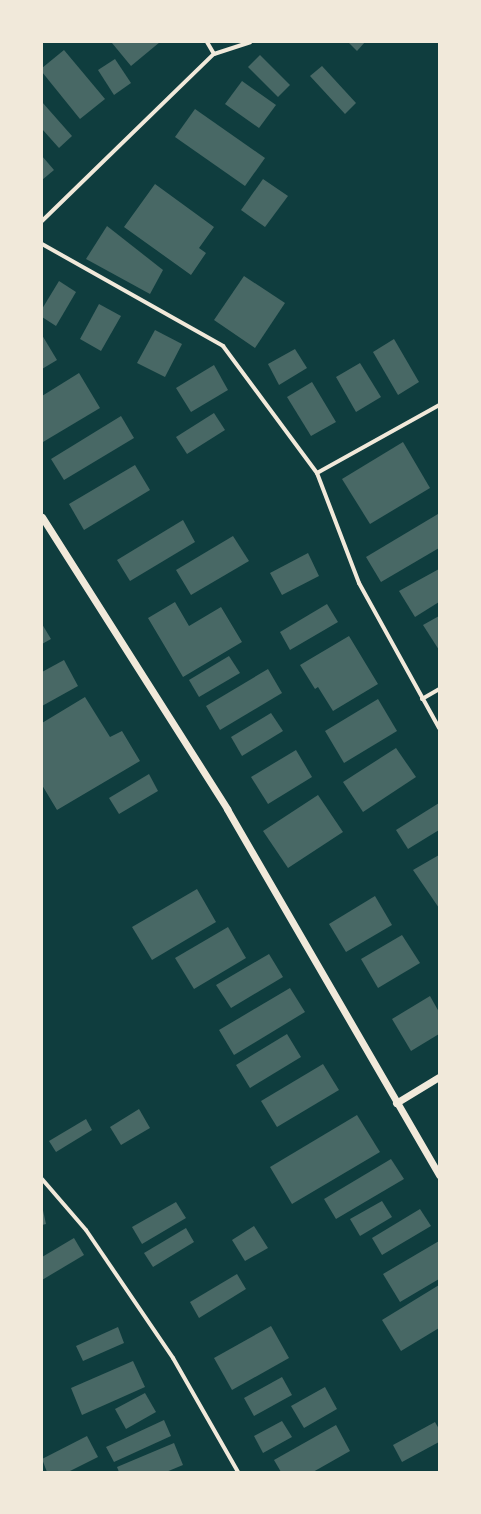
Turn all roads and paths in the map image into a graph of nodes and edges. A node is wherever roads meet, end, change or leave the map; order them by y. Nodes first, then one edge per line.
1 (207, 42) edge
2 (250, 42) edge
3 (214, 54) junction
4 (42, 221) edge
5 (42, 244) edge
6 (439, 405) edge
7 (318, 473) junction
8 (42, 517) edge
9 (439, 689) edge
10 (422, 699) junction
11 (439, 728) edge
12 (439, 1077) edge
13 (396, 1103) junction
14 (439, 1175) edge
15 (42, 1179) edge
16 (238, 1472) edge

1 - 3 street
2 - 3 street
3 - 4 street
5 - 7 street
6 - 7 street
7 - 10 street
8 - 13 street
9 - 10 street
10 - 11 street
12 - 13 street
13 - 14 street
15 - 16 street

